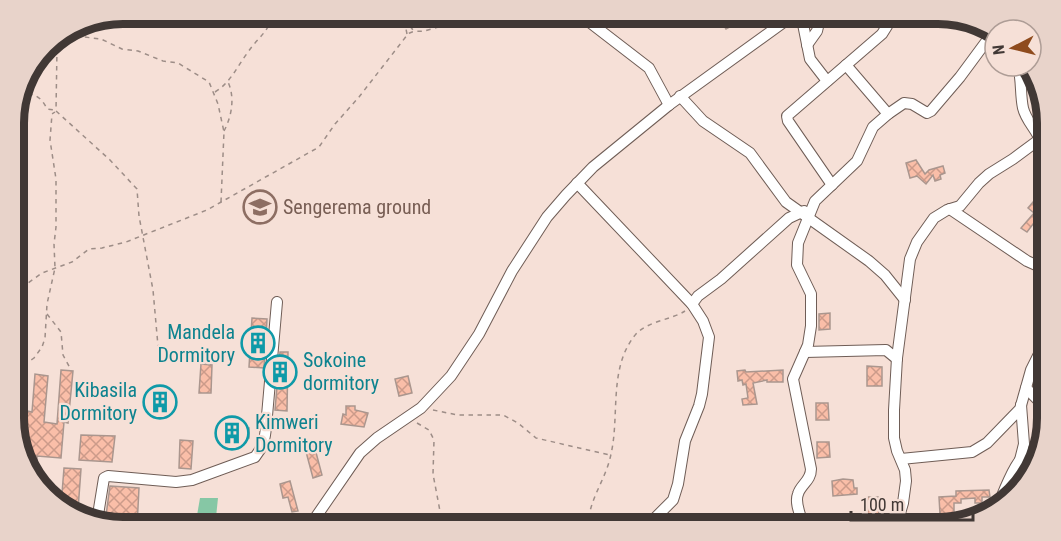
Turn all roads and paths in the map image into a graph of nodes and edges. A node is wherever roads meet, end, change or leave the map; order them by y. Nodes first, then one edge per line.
1 (270, 24) edge
2 (406, 24) edge
3 (408, 24) edge
4 (447, 24) edge
5 (592, 24) edge
6 (781, 24) edge
7 (803, 24) edge
8 (819, 24) edge
9 (886, 24) edge
10 (413, 31) junction
11 (407, 35) junction
12 (77, 36) edge
13 (807, 45) junction
14 (983, 45) edge
15 (57, 50) edge
16 (846, 65) junction
17 (1021, 78) edge
18 (827, 81) junction
19 (228, 82) junction
20 (214, 92) junction
21 (29, 93) edge
22 (681, 96) junction
23 (669, 105) junction
24 (55, 111) junction
25 (888, 114) junction
26 (224, 132) junction
27 (1037, 132) edge
28 (1037, 143) edge
29 (578, 183) junction
30 (832, 185) junction
31 (221, 203) junction
32 (950, 209) junction
33 (806, 213) junction
34 (142, 234) junction
35 (1037, 266) edge
36 (55, 268) junction
37 (24, 286) edge
38 (905, 300) junction
39 (277, 302) dead end
40 (692, 304) junction
41 (46, 313) junction
42 (158, 346) dead end
43 (806, 352) junction
44 (1037, 358) edge
45 (897, 359) junction
46 (24, 362) edge
47 (70, 368) dead end
48 (1026, 388) junction
49 (1037, 399) edge
50 (1021, 405) junction
51 (420, 408) junction
52 (406, 417) junction
53 (1031, 453) edge
54 (611, 455) junction
55 (901, 459) junction
56 (1020, 460) junction
57 (1003, 493) edge
58 (98, 514) edge
59 (316, 517) edge
60 (441, 517) edge
61 (589, 517) edge
62 (656, 517) edge
63 (802, 517) edge
64 (899, 517) edge

1 - 19 path
2 - 11 path
3 - 10 path
4 - 10 path
5 - 23 street
6 - 22 street
7 - 13 street
8 - 13 street
9 - 16 street
10 - 11 path
11 - 31 path
12 - 20 path
13 - 18 street
14 - 25 street
15 - 24 path
16 - 18 street
16 - 25 street
17 - 27 street
18 - 30 street
19 - 20 path
19 - 26 path
20 - 26 path
21 - 24 path
22 - 23 street
22 - 33 street
23 - 29 street
24 - 34 path
24 - 36 path
25 - 30 street
26 - 31 path
28 - 32 street
29 - 40 street
29 - 51 street
30 - 33 street
31 - 34 path
32 - 35 street
32 - 38 street
33 - 38 street
33 - 40 street
33 - 43 street
34 - 36 path
34 - 42 path
36 - 37 path
36 - 41 path
38 - 45 street
39 - 58 street
40 - 54 path
40 - 62 street
41 - 46 path
41 - 47 path
43 - 45 street
43 - 63 street
44 - 48 street
45 - 55 street
48 - 49 street
48 - 50 street
50 - 55 street
50 - 56 street
51 - 52 street
51 - 54 path
52 - 59 street
52 - 60 path
53 - 56 street
54 - 61 path
55 - 64 street
56 - 57 street

